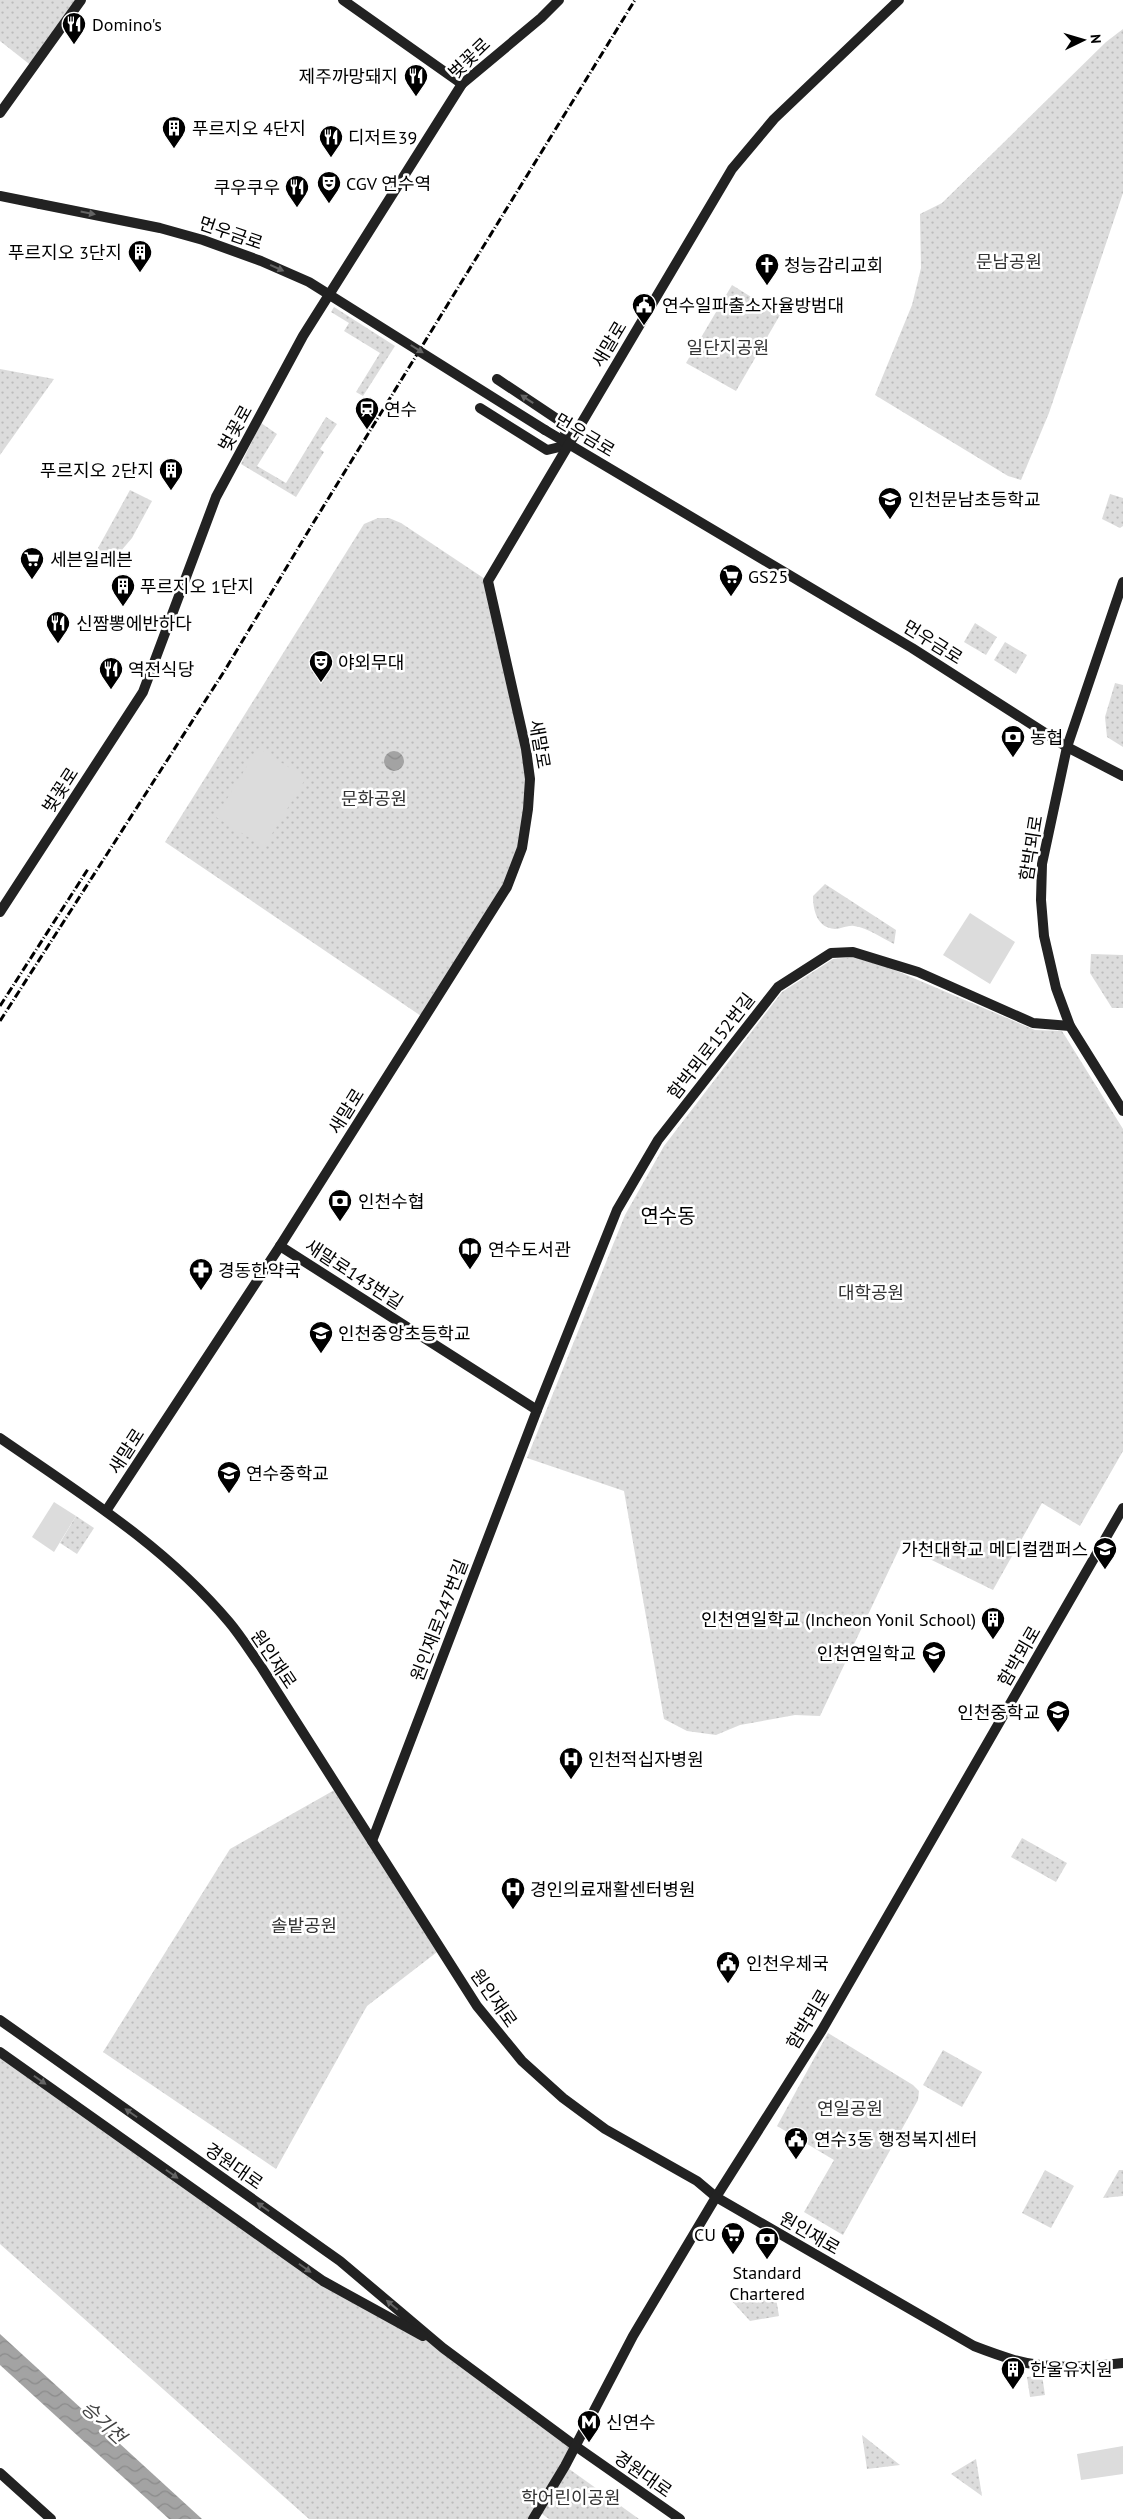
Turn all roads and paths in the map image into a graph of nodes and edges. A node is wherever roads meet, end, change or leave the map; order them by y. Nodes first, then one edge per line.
1 (81, 0) edge
2 (343, 0) edge
3 (558, 0) edge
4 (899, 0) edge
5 (462, 84) junction
6 (0, 113) edge
7 (0, 196) edge
8 (497, 379) dead end
9 (480, 408) dead end
10 (568, 445) junction
11 (1123, 582) edge
12 (1067, 747) junction
13 (1123, 776) edge
14 (0, 912) edge
15 (1070, 1026) junction
16 (1123, 1111) edge
17 (280, 1246) junction
18 (537, 1410) junction
19 (0, 1438) edge
20 (1123, 1508) edge
21 (106, 1511) junction
22 (372, 1841) junction
23 (0, 2020) edge
24 (0, 2052) edge
25 (716, 2197) junction
26 (443, 2348) junction
27 (1123, 2363) edge
28 (574, 2445) junction
29 (0, 2473) edge
30 (51, 2519) edge
31 (533, 2519) edge
32 (680, 2519) edge

1 - 6 main road
2 - 5 main road
3 - 5 main road, 벚꽃로
4 - 10 main road, 새말로
5 - 14 main road, 벚꽃로
7 -> 10 main road, 먼우금로, bridge
10 -> 8 main road
9 - 10 main road
10 - 12 main road, 먼우금로
10 - 17 main road, 새말로
11 - 12 main road, 함박뫼로
12 - 13 main road, 먼우금로
12 - 15 main road, 함박뫼로
15 - 16 main road, 함박뫼로
15 - 18 main road, 함박뫼로152번길
17 - 18 main road, 새말로143번길
17 - 21 main road, 새말로
18 - 22 main road, 원인재로247번길
19 - 21 main road, 원인재로
20 - 25 main road, 함박뫼로
21 - 22 main road, 원인재로
22 - 25 main road, 원인재로
26 -> 23 main road, 경원대로
24 -> 26 main road, 경원대로
25 - 27 main road, 원인재로
25 - 28 main road, 함박뫼로
26 - 28 main road, 경원대로
28 - 31 main road, 함박뫼로
28 - 32 main road, 경원대로
29 - 30 main road

